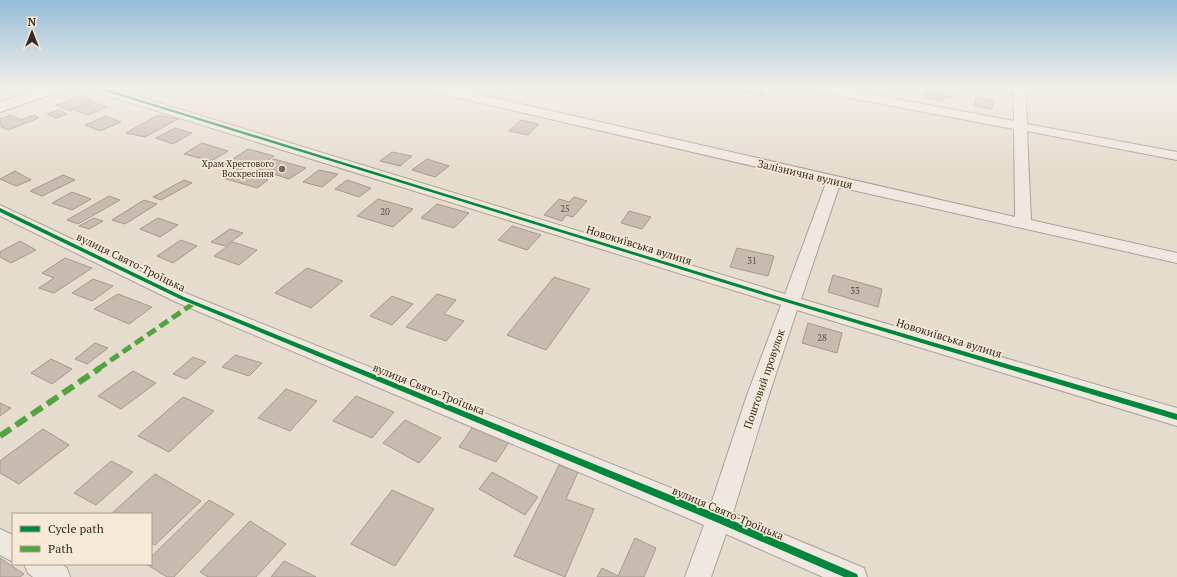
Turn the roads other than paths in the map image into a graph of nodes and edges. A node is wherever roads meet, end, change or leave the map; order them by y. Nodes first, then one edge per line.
1 (184, 115) edge
2 (550, 115) edge
3 (957, 115) edge
4 (1020, 115) edge
5 (1020, 127) junction
6 (1177, 156) edge
7 (834, 181) junction
8 (0, 210) edge
9 (1023, 223) junction
10 (1177, 258) edge
11 (791, 302) junction
12 (1177, 417) edge
13 (719, 519) junction
14 (0, 541) edge
15 (12, 548) edge
16 (39, 565) edge
17 (57, 577) edge
18 (698, 577) edge
19 (854, 577) edge

1 - 11 street, Новокиївська вулиця
2 - 7 street, Залізнична вулиця
3 - 5 street
4 - 5 street
5 - 6 street
5 - 9 street
7 - 9 street, Залізнична вулиця
7 - 11 street, Поштовий провулок
8 - 13 street, вулиця Свято-Троїцька
9 - 10 street, Залізнична вулиця
11 - 12 street, Новокиївська вулиця
11 - 13 street, Поштовий провулок
13 - 18 street, Поштовий провулок
13 - 19 street, вулиця Свято-Троїцька
14 - 15 street
16 - 17 street

